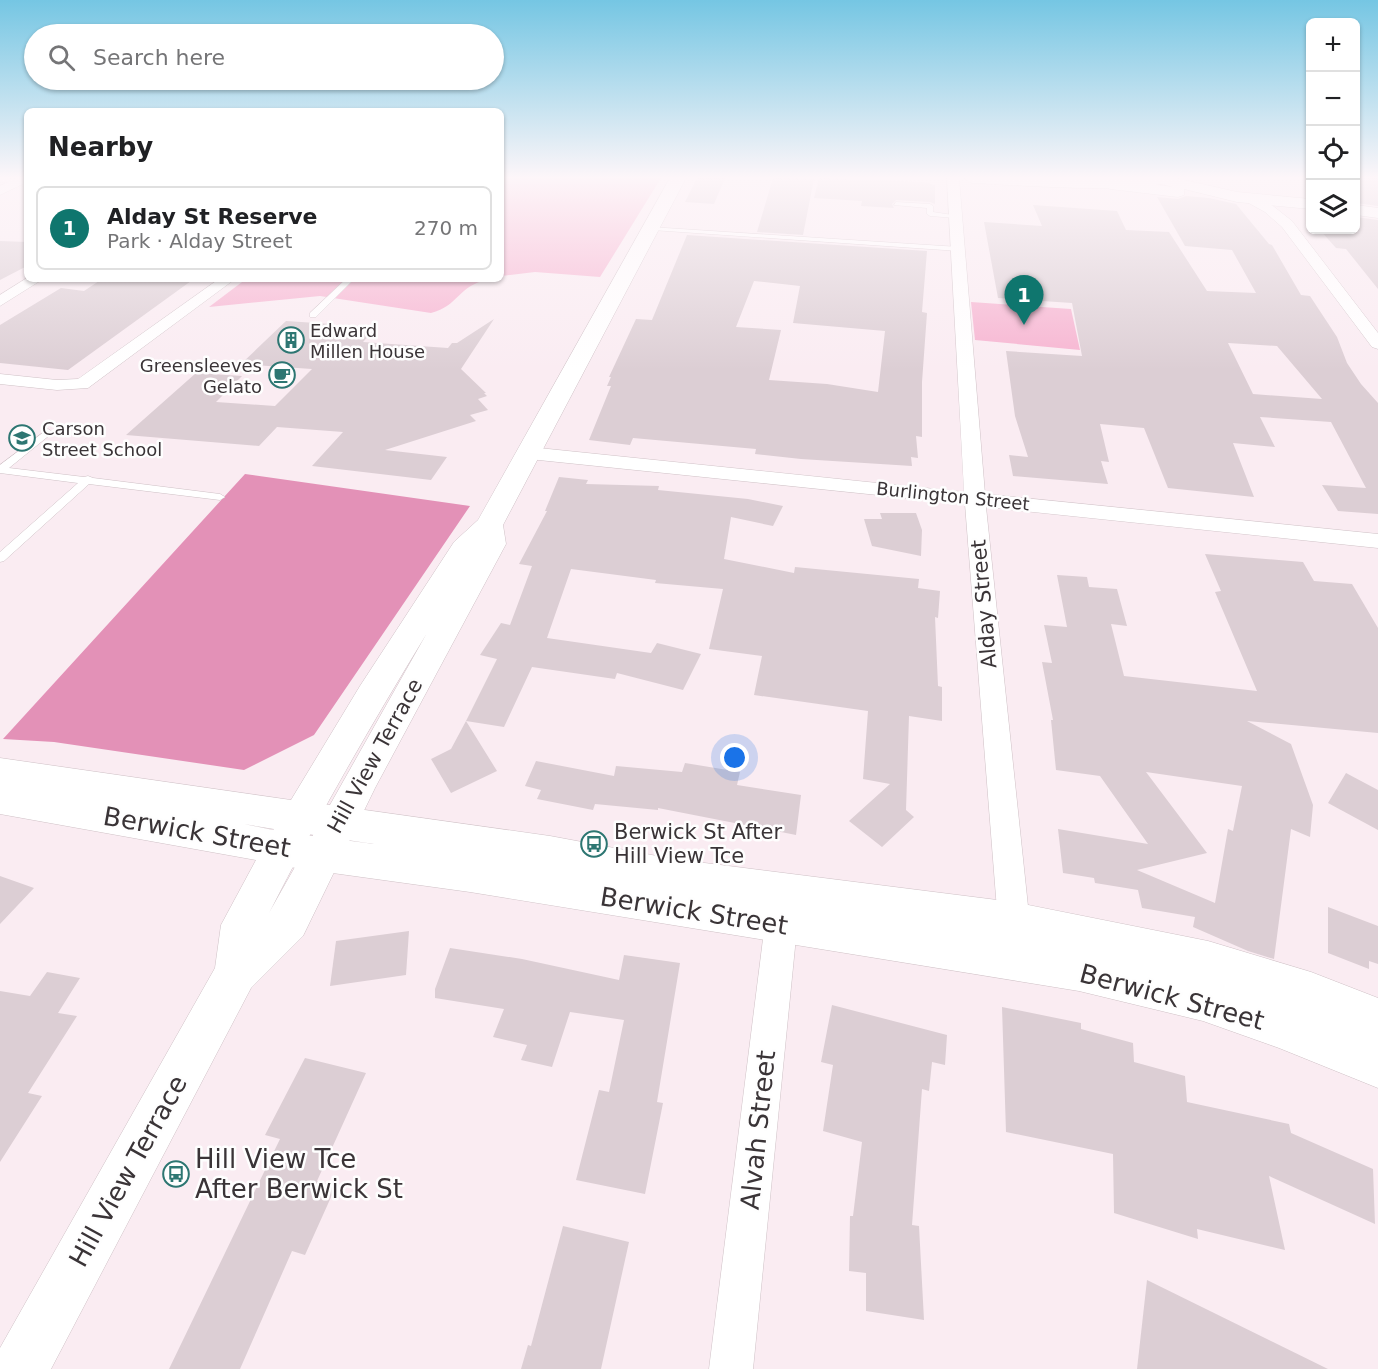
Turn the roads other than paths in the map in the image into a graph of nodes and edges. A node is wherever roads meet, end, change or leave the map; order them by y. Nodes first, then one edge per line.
1 (644, 242) edge
2 (855, 242) edge
3 (958, 242) edge
4 (1301, 242) edge
5 (959, 249) junction
6 (31, 282) edge
7 (224, 282) edge
8 (347, 282) edge
9 (0, 301) edge
10 (314, 315) dead end
11 (1378, 344) edge
12 (0, 379) edge
13 (48, 432) dead end
14 (529, 453) junction
15 (0, 470) edge
16 (88, 479) junction
17 (220, 497) dead end
18 (975, 499) junction
19 (489, 525) junction
20 (1378, 541) edge
21 (0, 558) edge
22 (0, 772) edge
23 (0, 798) edge
24 (291, 833) junction
25 (331, 837) junction
26 (783, 908) junction
27 (1016, 940) junction
28 (236, 973) junction
29 (1378, 1020) edge
30 (1378, 1065) edge
31 (20, 1369) edge
32 (730, 1369) edge

1 - 14 main road, Hill View Terrace
2 - 5 lane
3 - 5 street, Alday Street
4 - 11 street
5 - 18 street, Alday Street
6 - 9 street
7 - 12 street
8 - 10 lane
13 - 15 lane
14 - 18 street, Burlington Street
14 - 19 main road, Hill View Terrace
15 - 16 lane
16 - 17 lane
16 - 21 lane
18 - 20 street, Burlington Street
18 - 27 street, Alday Street
19 - 24 main road, Hill View Terrace
19 - 25 main road, Hill View Terrace
22 - 24 main road, Berwick Street
23 - 24 main road, Berwick Street
24 - 25 main road, Berwick Street
24 - 28 main road, Hill View Terrace
25 - 26 main road, Berwick Street
25 - 28 main road, Hill View Terrace
26 - 27 main road, Berwick Street
26 - 32 street, Alvah Street
27 - 29 main road, Berwick Street
27 - 30 main road, Berwick Street
28 - 31 main road, Hill View Terrace

